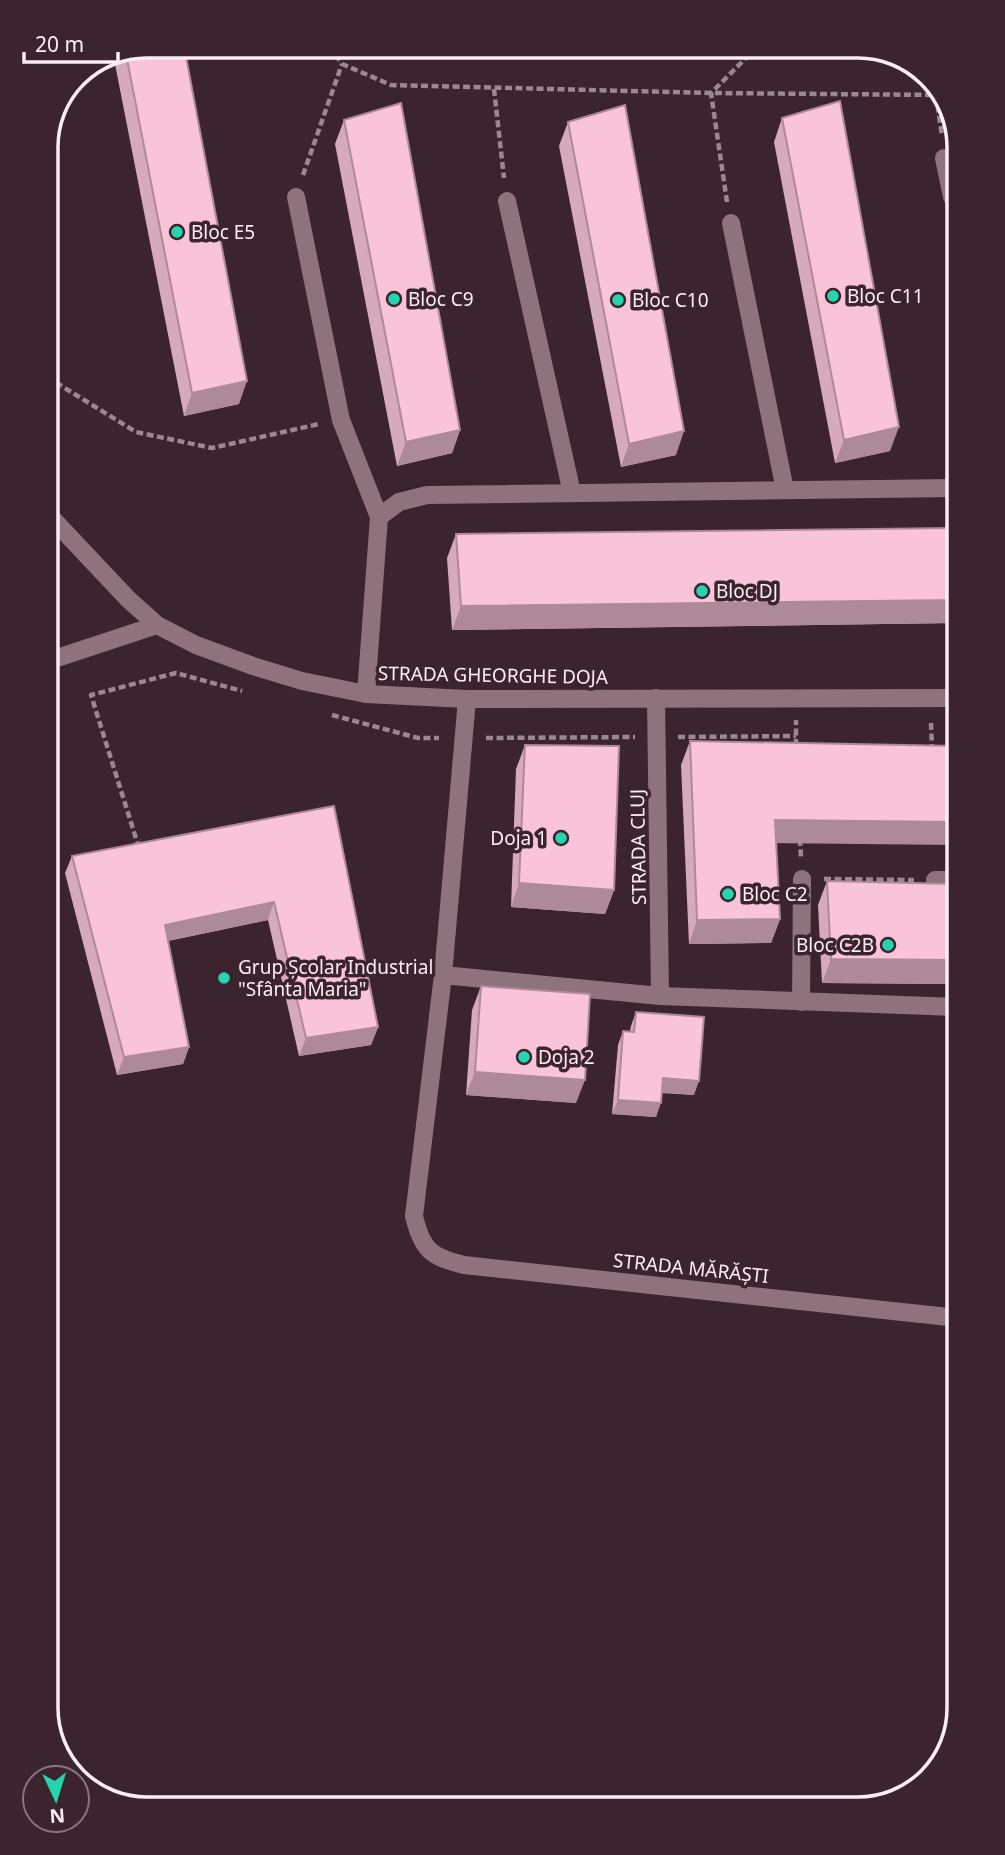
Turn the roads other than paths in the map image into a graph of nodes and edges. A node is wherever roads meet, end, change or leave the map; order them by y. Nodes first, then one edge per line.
1 (944, 158) road end
2 (947, 173) edge
3 (296, 197) road end
4 (507, 201) road end
5 (731, 223) road end
6 (947, 488) edge
7 (785, 490) junction
8 (572, 493) junction
9 (379, 517) junction
10 (58, 525) edge
11 (157, 625) junction
12 (58, 658) edge
13 (366, 694) junction
14 (656, 698) junction
15 (947, 698) edge
16 (467, 699) junction
17 (802, 880) road end
18 (936, 880) road end
19 (947, 880) edge
20 (443, 975) junction
21 (660, 996) junction
22 (801, 1002) junction
23 (947, 1007) edge
24 (947, 1317) edge

1 - 2 street
3 - 9 street
4 - 8 street
5 - 7 street
6 - 7 street
7 - 8 street
8 - 9 street
9 - 13 street
10 - 11 street, STRADA GHEORGHE DOJA
11 - 12 street
11 - 13 street, STRADA GHEORGHE DOJA
13 - 16 street, STRADA GHEORGHE DOJA
14 - 15 street, STRADA GHEORGHE DOJA
14 - 16 street, STRADA GHEORGHE DOJA
14 - 21 street, STRADA CLUJ
16 - 20 street
17 - 22 street
18 - 19 street
20 - 21 street
20 - 24 street, STRADA MĂRĂȘTI
21 - 22 street
22 - 23 street

